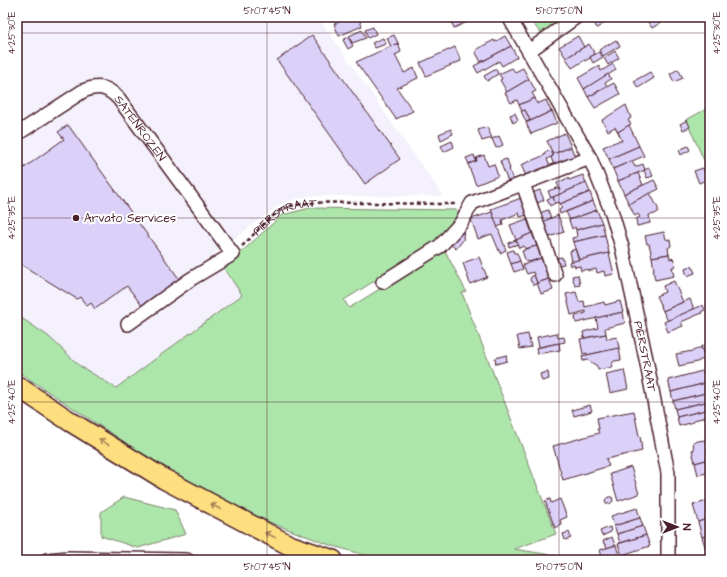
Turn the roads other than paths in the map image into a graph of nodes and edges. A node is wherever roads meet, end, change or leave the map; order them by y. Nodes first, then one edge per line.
1 (509, 17) edge
2 (576, 17) edge
3 (529, 51) junction
4 (17, 134) edge
5 (590, 158) junction
6 (523, 184) junction
7 (555, 275) dead end
8 (383, 282) dead end
9 (128, 324) dead end
10 (17, 386) edge
11 (47, 560) edge
12 (187, 560) edge
13 (333, 560) edge
14 (668, 560) edge

1 - 3 street, PIERSTRAAT
2 - 3 street
3 - 5 street, PIERSTRAAT
4 - 9 street, SATENROZEN
5 - 6 street
5 - 14 street, PIERSTRAAT
6 - 7 street
6 - 8 street
13 -> 10 highway
11 - 12 street

